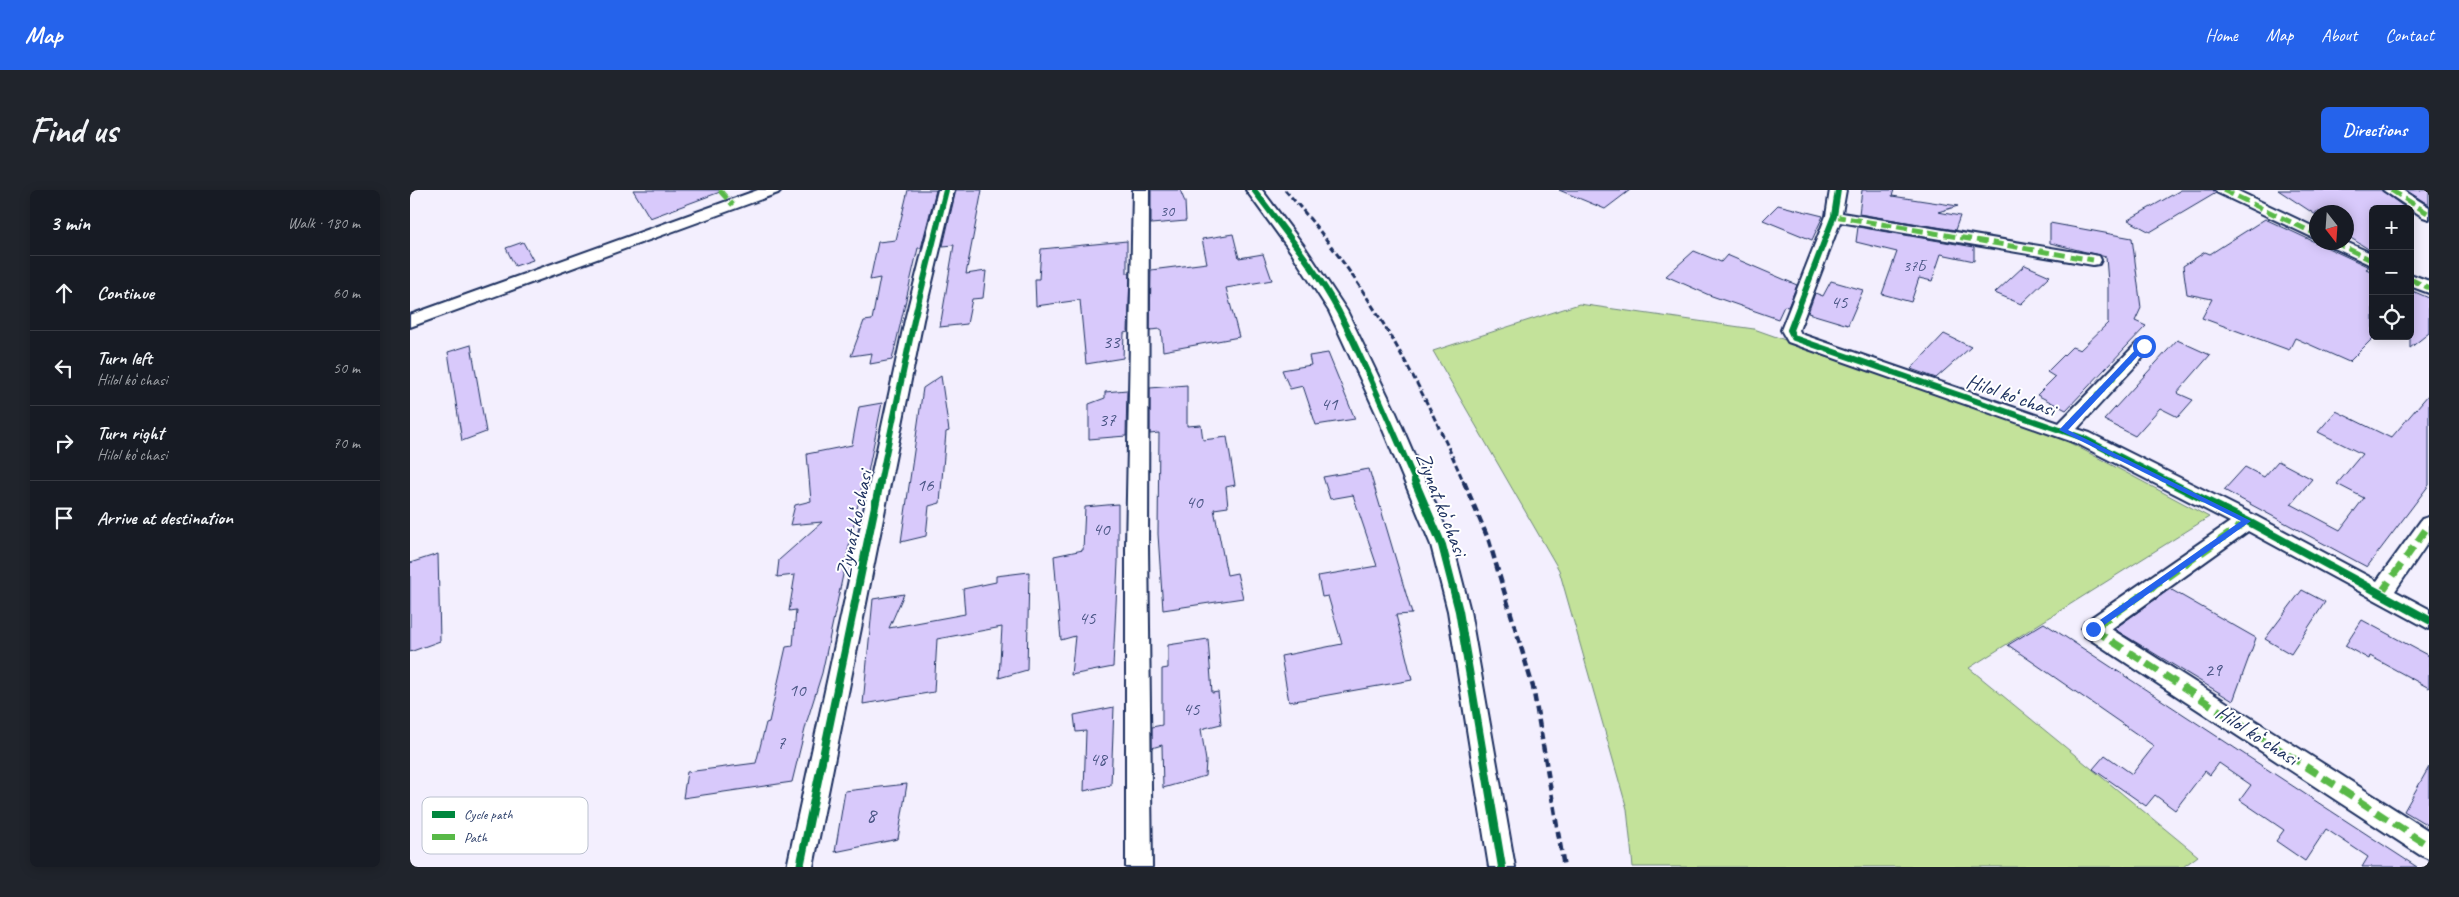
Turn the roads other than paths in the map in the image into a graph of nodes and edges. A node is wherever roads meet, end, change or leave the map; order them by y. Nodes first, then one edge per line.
1 (773, 190) edge
2 (946, 190) edge
3 (1141, 190) edge
4 (1254, 190) edge
5 (1838, 190) edge
6 (2223, 190) edge
7 (2392, 190) edge
8 (2429, 214) edge
9 (1834, 216) junction
10 (2309, 231) edge
11 (2350, 250) edge
12 (2369, 259) edge
13 (2093, 260) dead end
14 (2414, 281) edge
15 (2429, 288) edge
16 (410, 321) edge
17 (2144, 346) dead end
18 (2063, 430) junction
19 (2247, 521) junction
20 (2429, 525) edge
21 (2381, 593) junction
22 (2429, 620) edge
23 (2429, 846) edge
24 (800, 867) edge
25 (1139, 867) edge
26 (1502, 867) edge

1 - 16 street
2 - 24 street, Ziynat koʻchasi
3 - 25 street
4 - 26 street, Ziynat koʻchasi
5 - 9 street
6 - 10 street
7 - 8 street
9 - 13 street
9 - 18 street, Hilol koʻchasi
11 - 12 street
14 - 15 street
17 - 18 street
18 - 19 street, Hilol koʻchasi
19 - 21 street, Hilol koʻchasi
19 - 23 street, Hilol koʻchasi
20 - 21 street
21 - 22 street, Hilol koʻchasi

